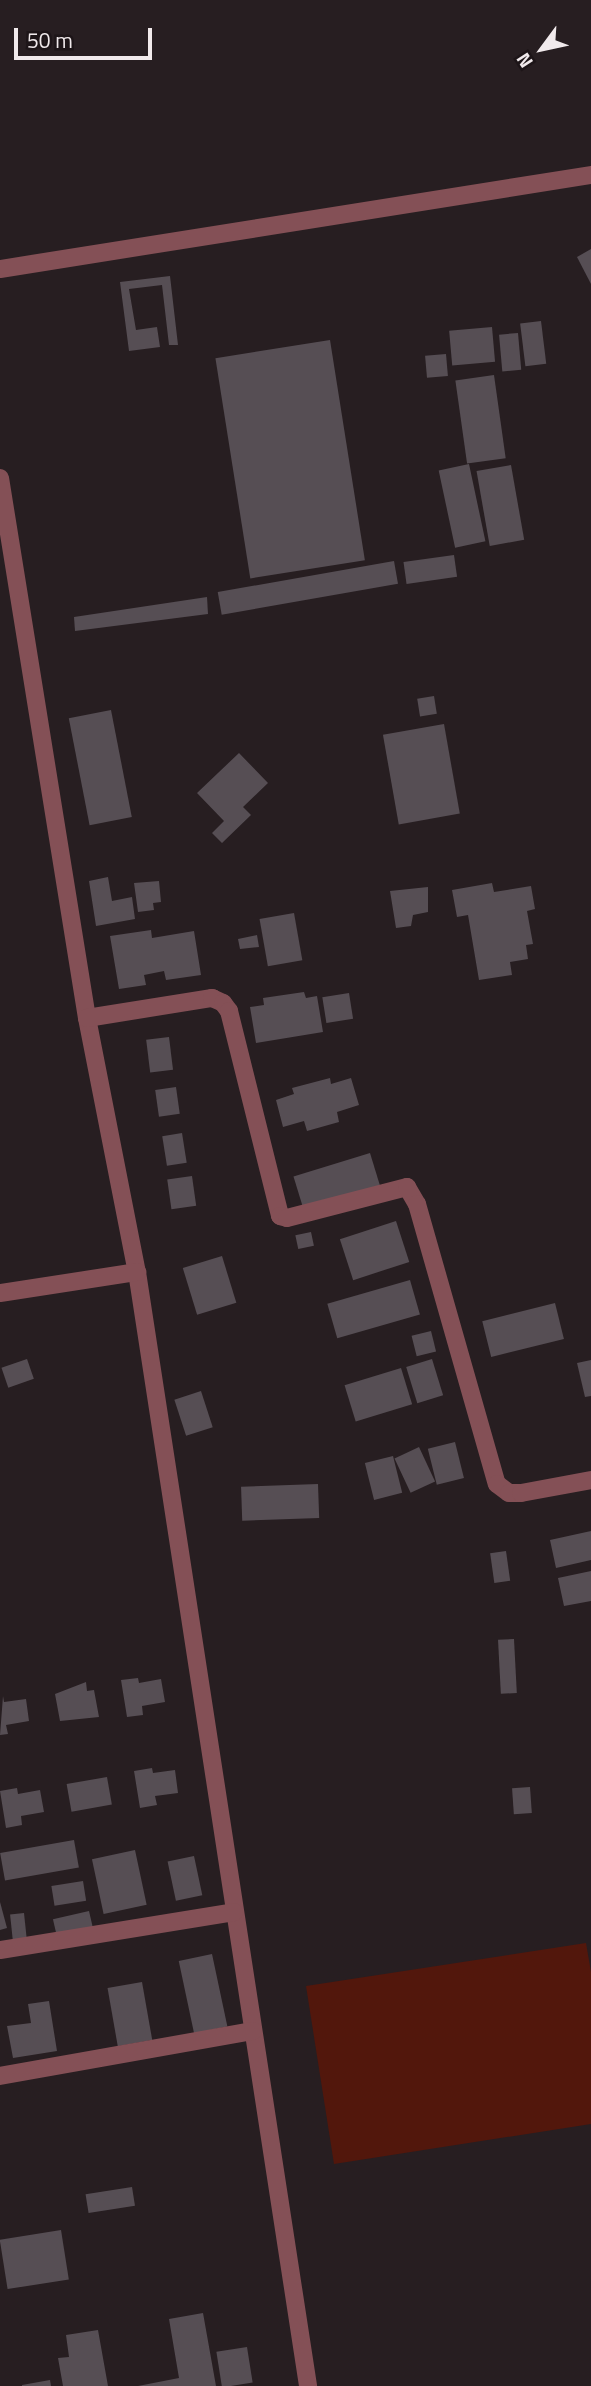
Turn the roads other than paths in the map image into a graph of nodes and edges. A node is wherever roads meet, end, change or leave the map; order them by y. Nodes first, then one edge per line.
1 (591, 175) edge
2 (0, 269) edge
3 (0, 478) edge
4 (87, 1018) junction
5 (137, 1272) junction
6 (0, 1293) edge
7 (591, 1480) edge
8 (234, 1912) junction
9 (0, 1950) edge
10 (253, 2031) junction
11 (0, 2076) edge
12 (308, 2386) edge

1 - 2 street
3 - 4 street
4 - 5 street
4 - 7 street
5 - 6 street
5 - 8 street
8 - 9 street
8 - 10 street
10 - 11 street
10 - 12 street

